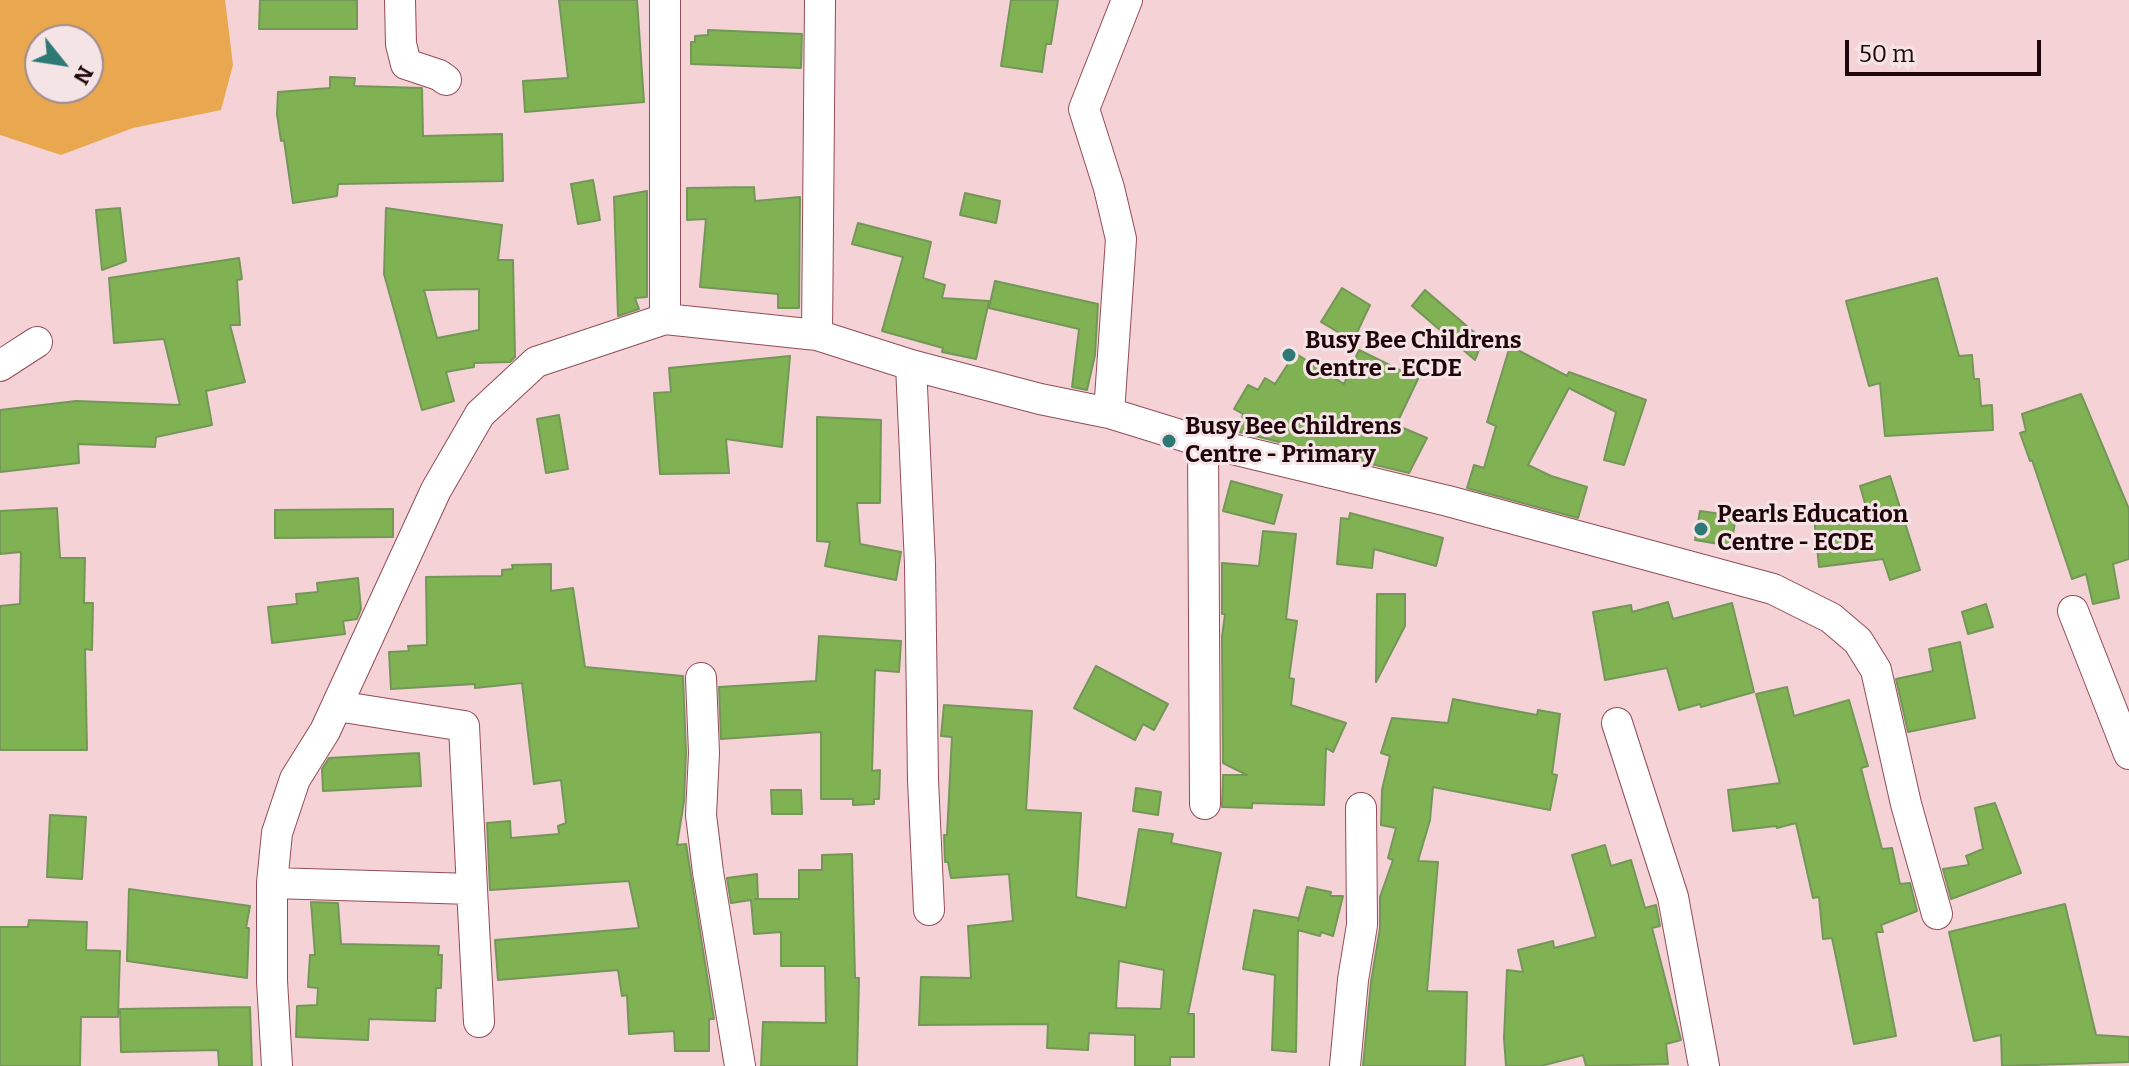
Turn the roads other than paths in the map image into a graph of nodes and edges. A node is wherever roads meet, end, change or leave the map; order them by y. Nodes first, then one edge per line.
1 (400, 0) edge
2 (665, 0) edge
3 (820, 0) edge
4 (1127, 0) edge
5 (446, 80) dead end
6 (665, 319) junction
7 (817, 335) junction
8 (37, 342) dead end
9 (911, 365) junction
10 (0, 366) edge
11 (1109, 413) junction
12 (1203, 442) junction
13 (2073, 611) dead end
14 (701, 678) dead end
15 (337, 706) junction
16 (1617, 723) dead end
17 (2129, 754) edge
18 (1205, 804) dead end
19 (1361, 808) dead end
20 (272, 883) junction
21 (472, 889) junction
22 (929, 910) dead end
23 (1937, 914) dead end
24 (479, 1022) dead end
25 (277, 1066) edge
26 (740, 1066) edge
27 (1345, 1066) edge
28 (1704, 1066) edge

1 - 5 street
2 - 6 street
3 - 7 street
4 - 11 street
6 - 7 street
6 - 15 street
7 - 9 street
8 - 10 street
9 - 11 street
9 - 22 street
11 - 12 street
12 - 18 street
12 - 23 street
13 - 17 street
14 - 26 street
15 - 20 street
15 - 21 street
16 - 28 street
19 - 27 street
20 - 21 street
20 - 25 street
21 - 24 street

